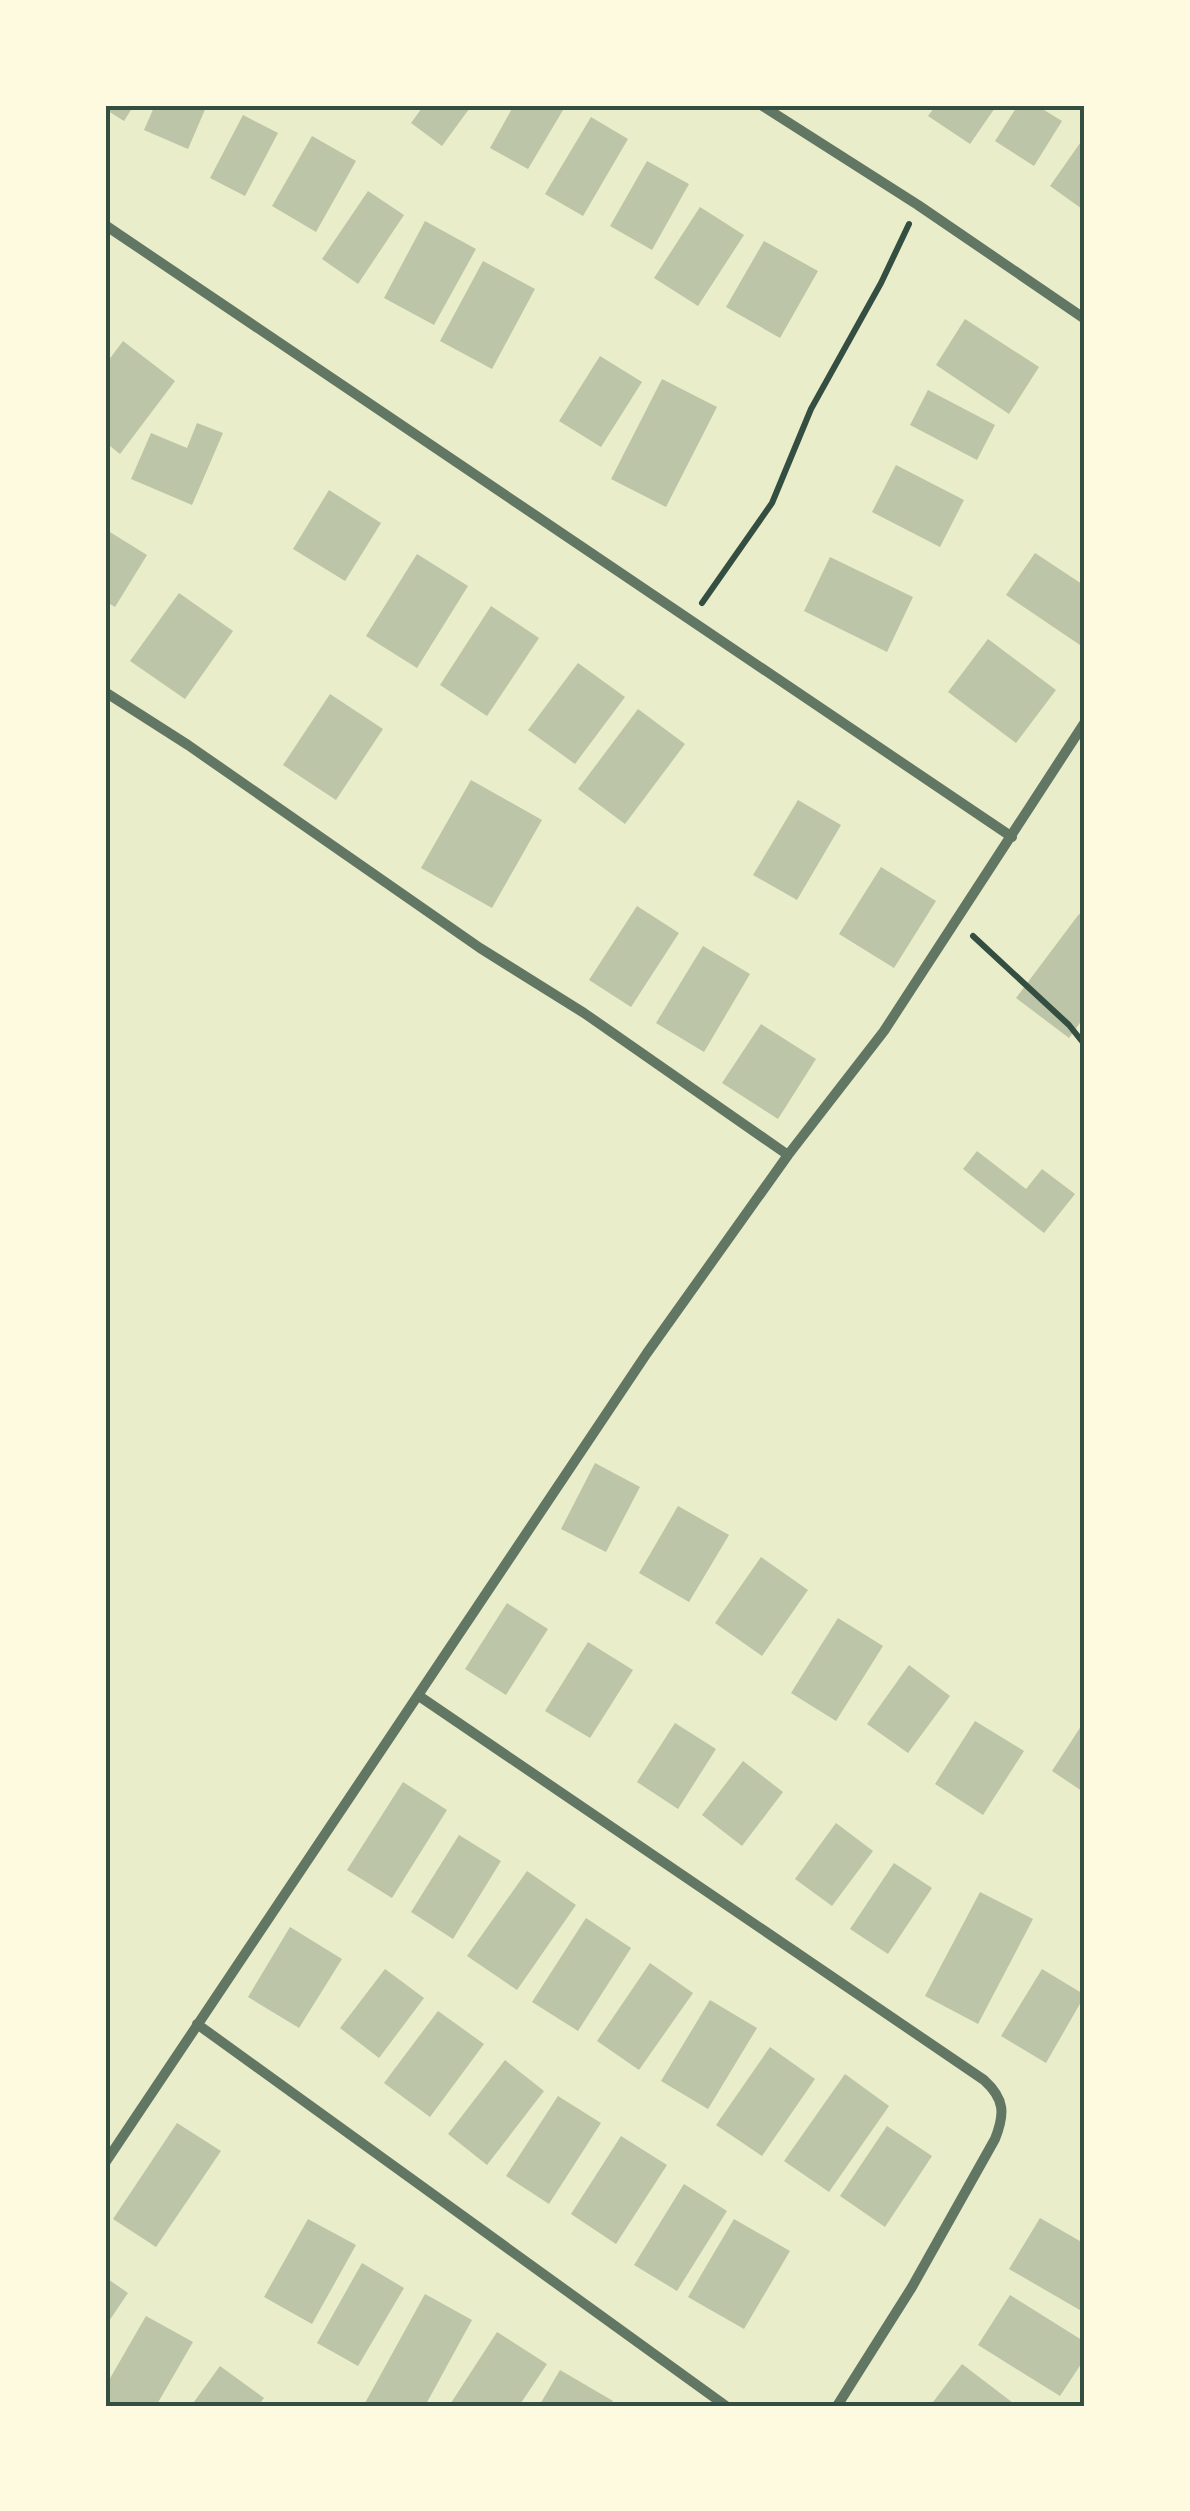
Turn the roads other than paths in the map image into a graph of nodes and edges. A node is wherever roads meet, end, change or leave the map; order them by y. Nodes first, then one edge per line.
1 (761, 105) edge
2 (105, 225) edge
3 (1085, 319) edge
4 (105, 692) edge
5 (1085, 722) edge
6 (1012, 838) junction
7 (788, 1155) junction
8 (419, 1696) junction
9 (197, 2024) junction
10 (105, 2163) edge
11 (726, 2406) edge
12 (837, 2406) edge

1 - 3 street
2 - 6 street
4 - 7 street
5 - 6 street
6 - 7 street
7 - 8 street
8 - 9 street
8 - 12 street
9 - 10 street
9 - 11 street

